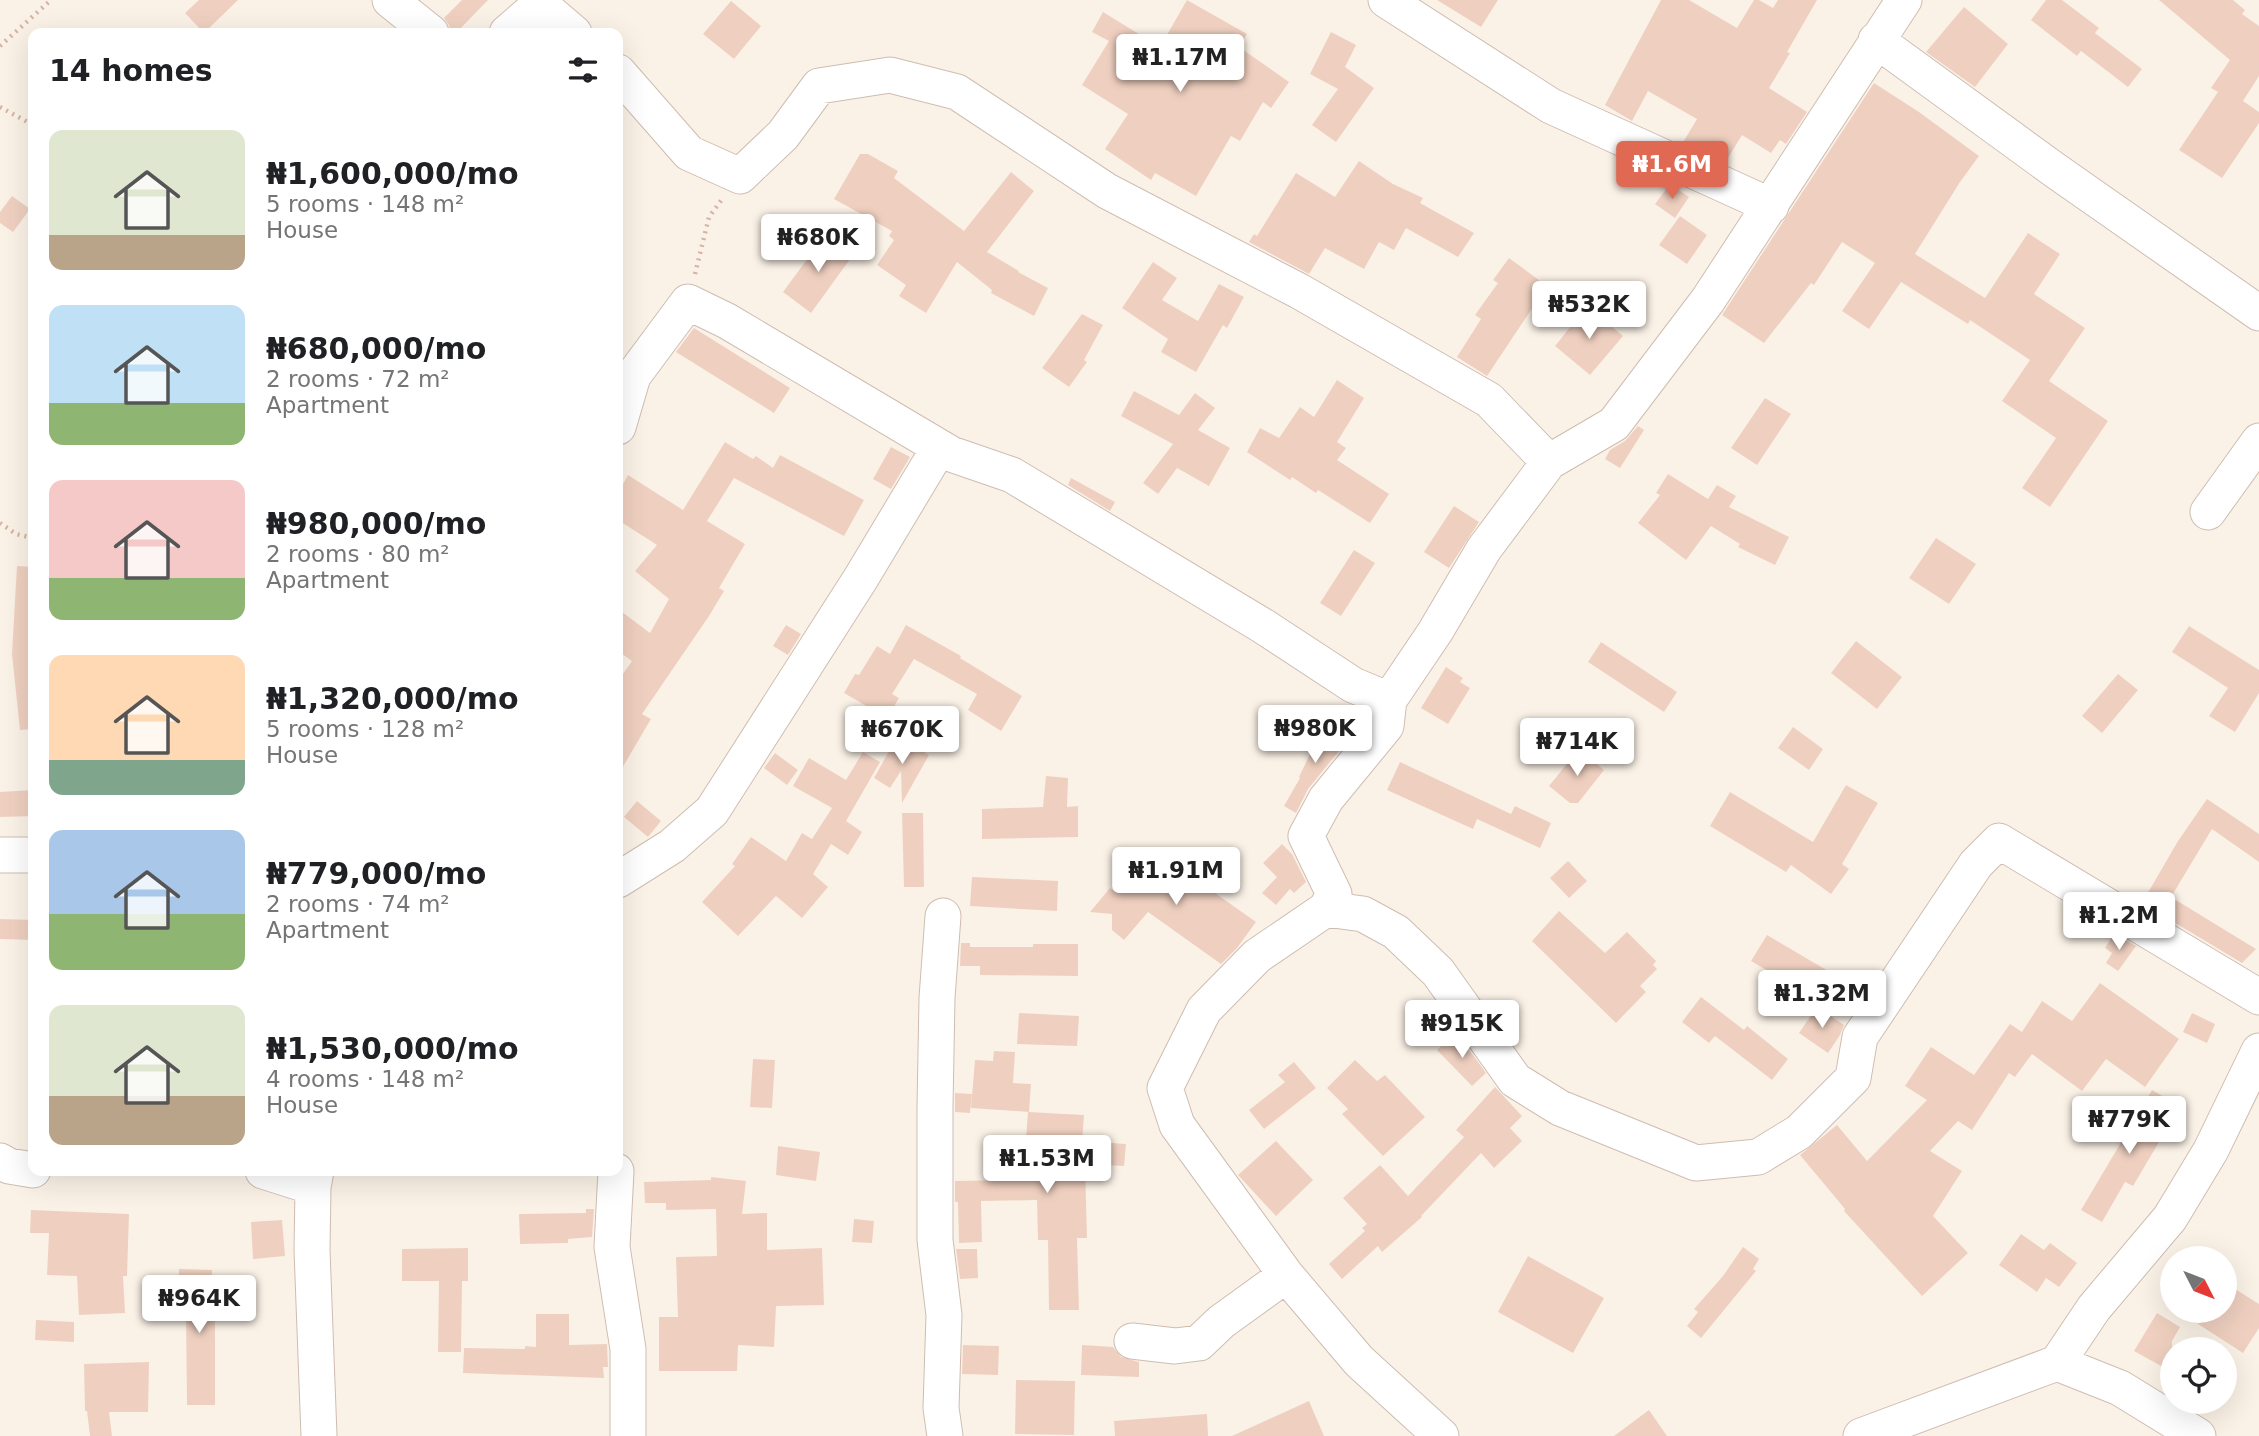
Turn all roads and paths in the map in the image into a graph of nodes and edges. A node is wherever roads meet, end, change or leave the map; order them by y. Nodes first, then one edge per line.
1 (51, 0) edge
2 (390, 0) edge
3 (1385, 0) edge
4 (1904, 0) edge
5 (542, 2) edge
6 (425, 28) edge
7 (513, 28) edge
8 (569, 28) edge
9 (1877, 40) junction
10 (0, 46) edge
11 (623, 78) edge
12 (0, 107) edge
13 (28, 122) edge
14 (740, 176) junction
15 (1772, 206) junction
16 (688, 302) junction
17 (2259, 313) edge
18 (623, 411) edge
19 (2259, 441) edge
20 (939, 447) junction
21 (1549, 462) junction
22 (2208, 512) dead end
23 (0, 523) edge
24 (28, 537) edge
25 (1388, 700) junction
26 (0, 855) edge
27 (28, 855) edge
28 (623, 877) edge
29 (1326, 909) junction
30 (943, 916) dead end
31 (2259, 997) edge
32 (2259, 1051) edge
33 (0, 1161) edge
34 (28, 1169) edge
35 (295, 1176) edge
36 (615, 1176) edge
37 (314, 1179) edge
38 (1286, 1275) junction
39 (1132, 1340) dead end
40 (2057, 1363) junction
41 (319, 1436) edge
42 (628, 1436) edge
43 (945, 1436) edge
44 (1441, 1436) edge
45 (1861, 1436) edge
46 (2198, 1436) edge

1 - 10 path
2 - 6 street
3 - 15 street
4 - 9 street
5 - 7 street
5 - 8 street
9 - 15 street
9 - 17 street
11 - 14 street
12 - 13 path
14 - 16 path
14 - 21 street
15 - 21 street
16 - 18 street
16 - 20 street
19 - 22 street
20 - 25 street
20 - 28 street
21 - 25 street
23 - 24 path
25 - 29 street
26 - 27 street
29 - 31 street
29 - 38 street
30 - 43 street
32 - 40 street
33 - 34 street
35 - 37 street
36 - 42 street
37 - 41 street
38 - 39 street
38 - 44 street
40 - 45 street
40 - 46 street

